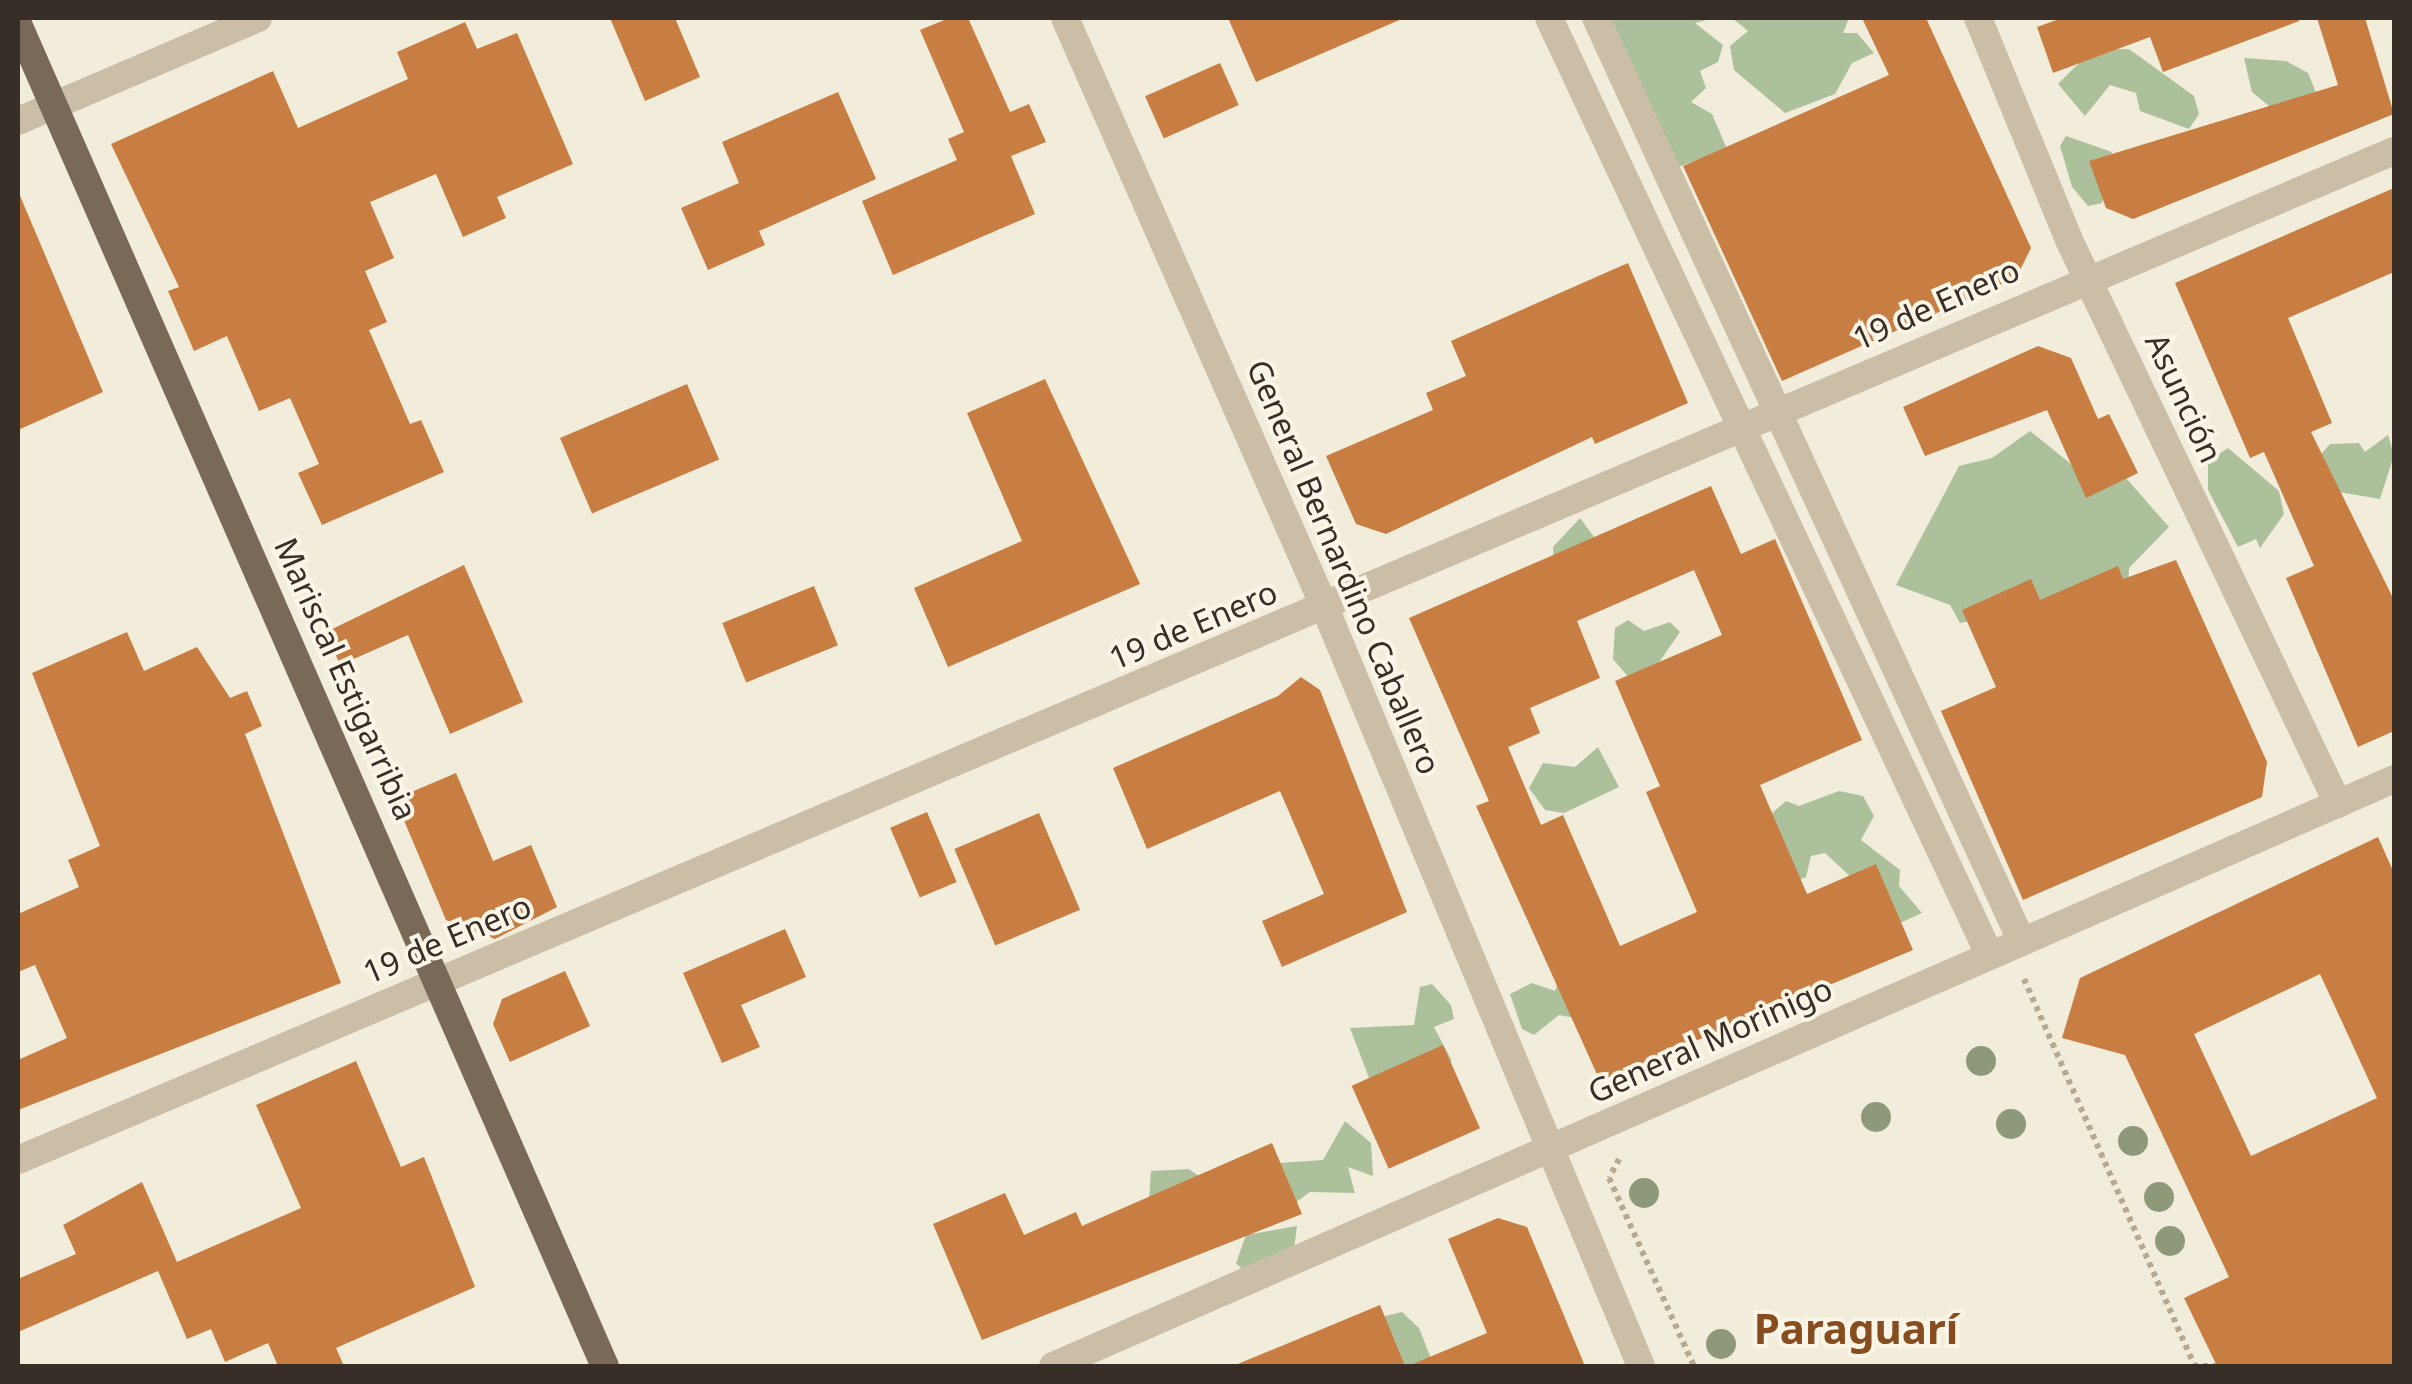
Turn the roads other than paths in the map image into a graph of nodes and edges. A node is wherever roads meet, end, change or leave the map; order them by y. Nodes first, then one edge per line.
1 (258, 18) edge
2 (1065, 18) edge
3 (1549, 18) edge
4 (1596, 18) edge
5 (1978, 18) edge
6 (18, 24) edge
7 (52, 106) junction
8 (18, 121) edge
9 (2394, 151) edge
10 (2090, 282) junction
11 (1778, 411) junction
12 (1736, 429) junction
13 (1326, 608) junction
14 (2394, 779) edge
15 (2338, 804) junction
16 (2022, 942) junction
17 (1990, 956) junction
18 (442, 979) junction
19 (1554, 1146) junction
20 (18, 1160) edge
21 (605, 1366) edge
22 (1053, 1366) edge
23 (1641, 1366) edge

1 - 7 street
2 - 13 street, General Bernardino Caballero
3 - 12 street
4 - 11 street
5 - 10 street, Asunción
6 - 7 main road, Mariscal Estigarribia
7 - 8 street
7 - 18 main road, Mariscal Estigarribia
9 - 10 street, 19 de Enero
10 - 11 street, 19 de Enero
10 - 15 street, Asunción
11 - 12 street, 19 de Enero
11 - 16 street
12 - 13 street, 19 de Enero
12 - 17 street
13 - 18 street, 19 de Enero
13 - 19 street, General Bernardino Caballero
14 - 15 street, General Morinigo
15 - 16 street, General Morinigo
16 - 17 street, General Morinigo
17 - 19 street, General Morinigo
18 - 20 street, 19 de Enero
18 - 21 main road, Mariscal Estigarribia
19 - 22 street, General Morinigo
19 - 23 street, General Bernardino Caballero

